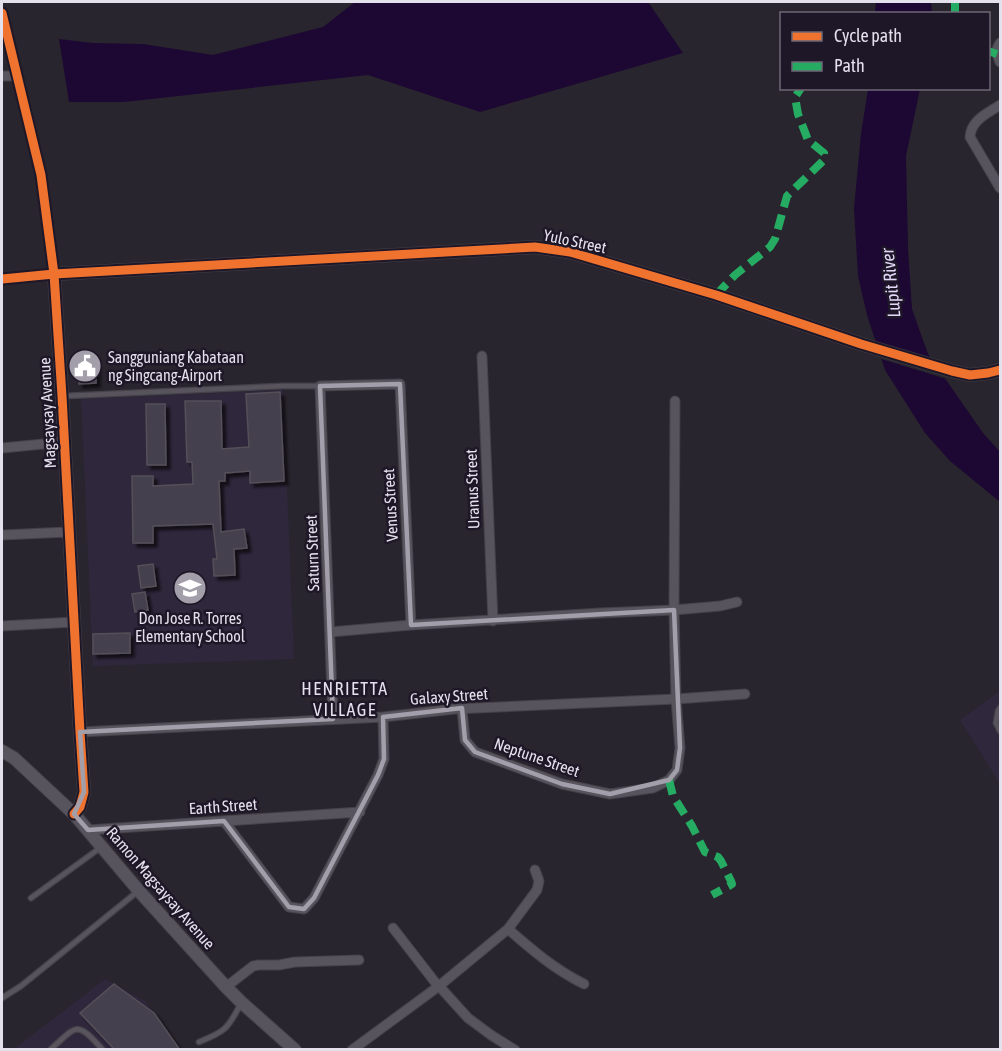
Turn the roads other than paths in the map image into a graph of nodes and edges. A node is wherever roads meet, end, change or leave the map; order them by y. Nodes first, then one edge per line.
1 (2, 12) edge
2 (1000, 43) edge
3 (1000, 62) edge
4 (2, 76) edge
5 (16, 76) junction
6 (1000, 105) edge
7 (1000, 188) edge
8 (54, 274) junction
9 (2, 279) edge
10 (482, 356) dead end
11 (1000, 370) edge
12 (320, 386) junction
13 (62, 396) junction
14 (675, 400) dead end
15 (64, 442) junction
16 (2, 448) edge
17 (68, 532) junction
18 (2, 535) edge
19 (737, 602) dead end
20 (674, 610) junction
21 (493, 621) junction
22 (74, 622) junction
23 (411, 625) junction
24 (2, 626) edge
25 (330, 632) junction
26 (745, 694) dead end
27 (676, 699) junction
28 (1000, 708) edge
29 (462, 709) junction
30 (383, 717) junction
31 (333, 719) junction
32 (1000, 731) edge
33 (80, 732) junction
34 (2, 751) edge
35 (360, 812) junction
36 (74, 814) junction
37 (224, 821) junction
38 (88, 830) junction
39 (102, 847) junction
40 (535, 870) dead end
41 (139, 891) junction
42 (31, 898) dead end
43 (393, 928) dead end
44 (508, 929) junction
45 (359, 960) dead end
46 (584, 984) dead end
47 (439, 986) junction
48 (226, 987) junction
49 (2, 998) edge
50 (241, 1002) junction
51 (199, 1042) dead end
52 (50, 1050) edge
53 (103, 1050) edge
54 (295, 1050) edge
55 (352, 1050) edge
56 (514, 1050) edge

1 - 5 street, Magsaysay Avenue
2 - 3 street
4 - 5 street
5 - 8 street, Magsaysay Avenue
6 - 7 street
8 - 9 street
8 - 11 street, Yulo Street
8 - 13 street, Magsaysay Avenue
10 - 21 street, Uranus Street
12 - 13 lane
12 - 23 street, Venus Street
12 - 25 street, Saturn Street
13 - 15 street, Magsaysay Avenue
14 - 20 street
15 - 16 street
15 - 17 street, Magsaysay Avenue
17 - 18 street
17 - 22 street, Magsaysay Avenue
19 - 20 street
20 - 21 street
20 - 27 street
21 - 23 street
22 - 24 street
22 - 33 street, Magsaysay Avenue
23 - 25 street
25 - 31 street, Saturn Street
26 - 27 street, Galaxy Street
27 - 29 street, Galaxy Street
27 - 29 street, Neptune Street
28 - 32 lane
29 - 30 street, Galaxy Street
30 - 31 street, Galaxy Street
30 - 35 street
31 - 33 street, Galaxy Street
33 - 36 street, Magsaysay Avenue
34 - 36 street, Ramon Magsaysay Avenue
35 - 37 street, Earth Street
35 - 37 street
36 - 38 street, Ramon Magsaysay Avenue
37 - 38 street, Earth Street
38 - 39 street, Ramon Magsaysay Avenue
39 - 41 street, Ramon Magsaysay Avenue
39 - 42 lane
40 - 44 street
41 - 48 street, Ramon Magsaysay Avenue
41 - 49 lane
43 - 47 street
44 - 46 street
44 - 47 street
45 - 48 street
47 - 55 street
47 - 56 street
48 - 50 street, Ramon Magsaysay Avenue
50 - 51 lane
50 - 54 street, Ramon Magsaysay Avenue
52 - 53 lane

